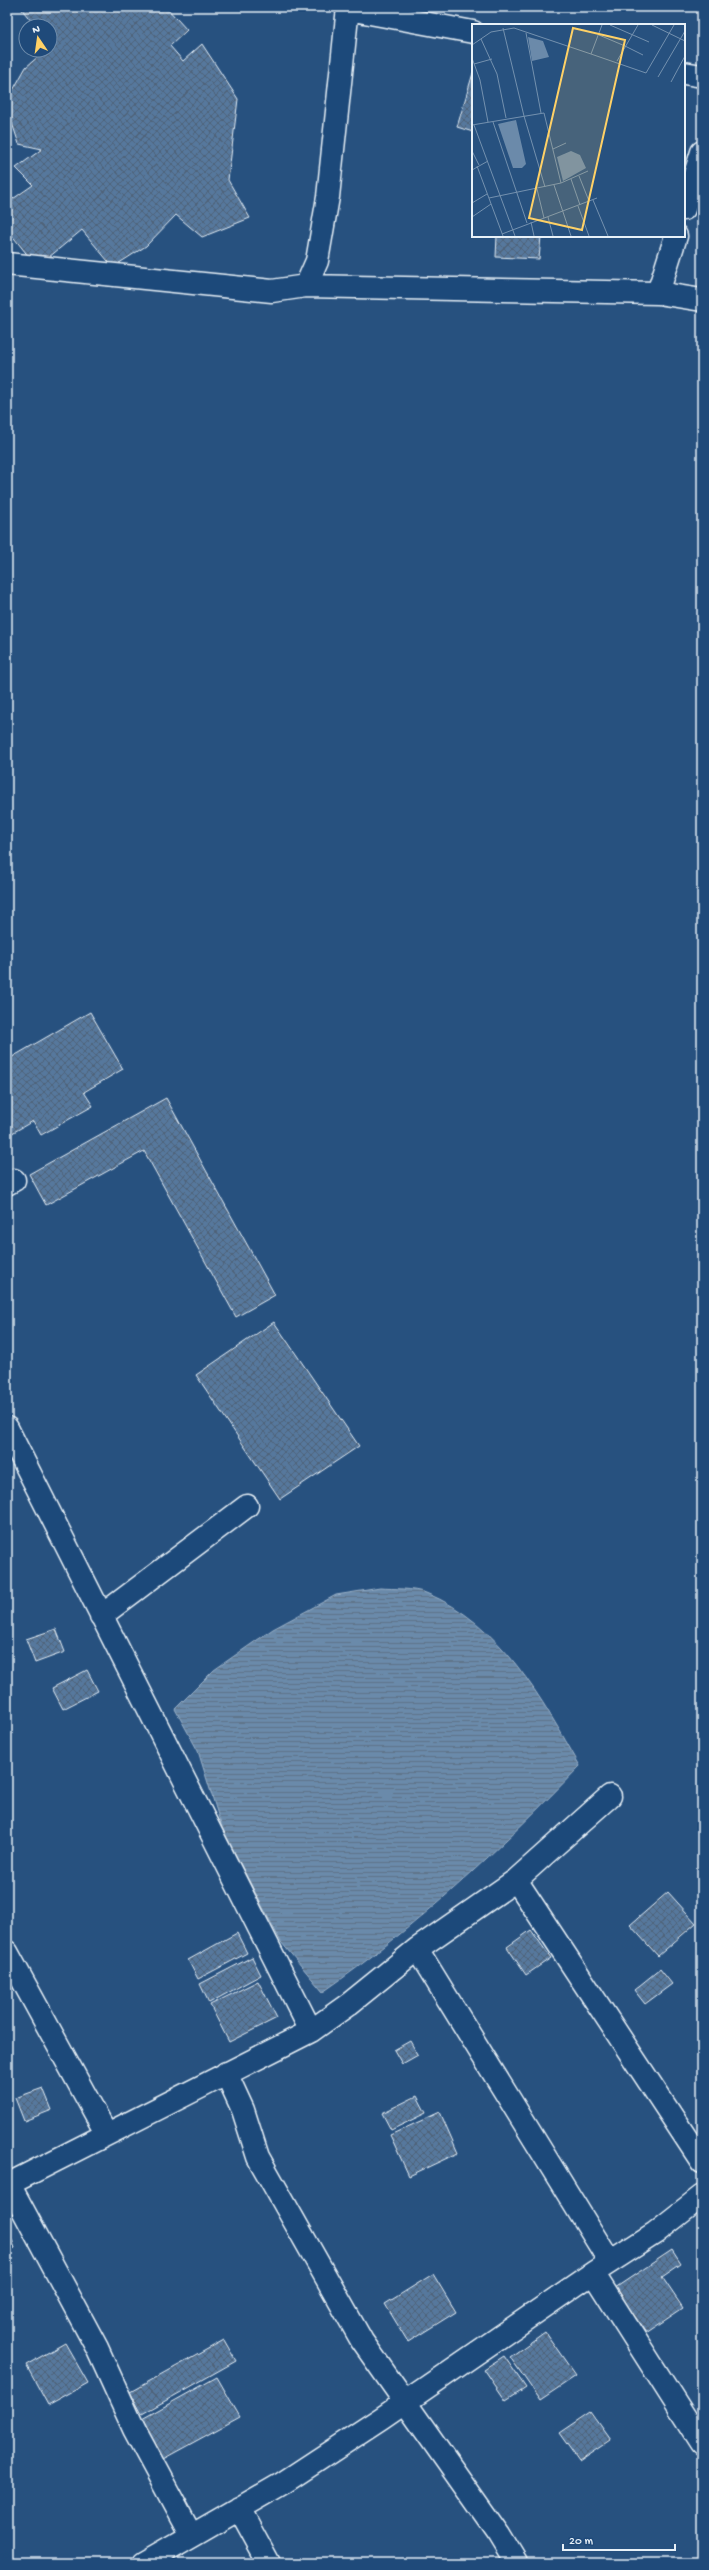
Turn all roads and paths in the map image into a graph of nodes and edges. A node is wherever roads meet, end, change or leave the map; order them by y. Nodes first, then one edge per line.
1 (348, 8) edge
2 (472, 32) edge
3 (685, 72) edge
4 (702, 76) edge
5 (702, 152) edge
6 (685, 206) edge
7 (676, 237) edge
8 (7, 264) edge
9 (306, 286) junction
10 (658, 293) junction
11 (702, 300) edge
12 (7, 1428) edge
13 (247, 1506) dead end
14 (101, 1616) junction
15 (610, 1796) dead end
16 (516, 1880) junction
17 (417, 1949) junction
18 (7, 1952) edge
19 (311, 2031) junction
20 (226, 2073) junction
21 (106, 2133) junction
22 (702, 2162) edge
23 (8, 2185) edge
24 (702, 2196) edge
25 (601, 2267) junction
26 (405, 2402) junction
27 (702, 2444) edge
28 (239, 2508) junction
29 (191, 2535) junction
30 (144, 2563) edge
31 (269, 2563) edge
32 (516, 2563) edge

1 - 2 street
1 - 9 street
3 - 4 street
5 - 6 street
7 - 10 street
8 - 9 street
9 - 10 street
10 - 11 street
12 - 14 street
13 - 14 street
14 - 19 street
15 - 16 street
16 - 17 street
16 - 22 street
17 - 19 street
17 - 25 street
18 - 21 street
19 - 20 street
20 - 21 street
20 - 26 street
21 - 23 street
23 - 29 street
24 - 25 street
25 - 26 street
25 - 27 street
26 - 28 street
26 - 32 street
28 - 29 street
28 - 31 street
29 - 30 street

